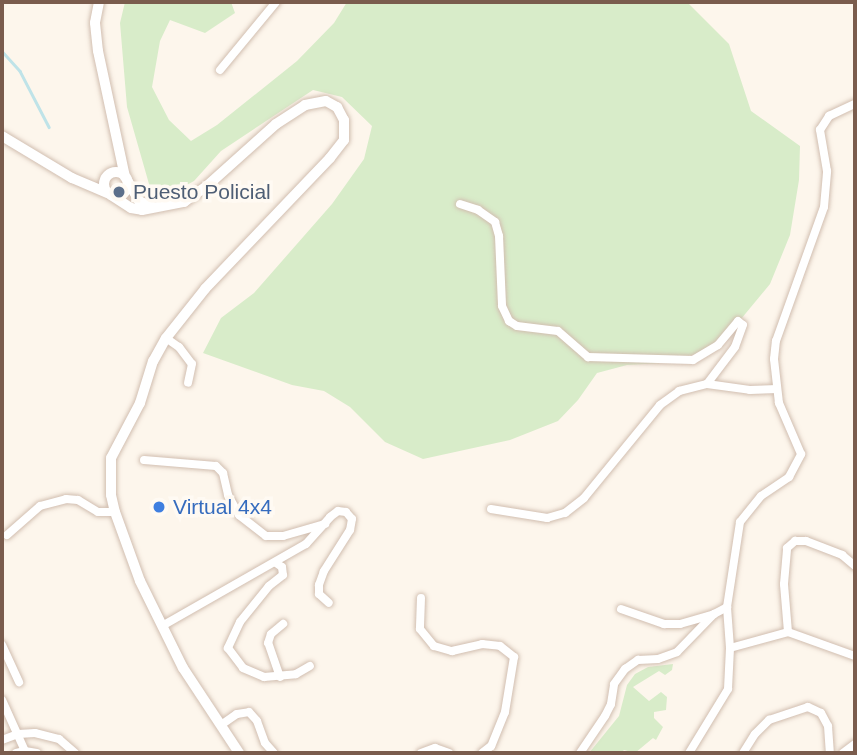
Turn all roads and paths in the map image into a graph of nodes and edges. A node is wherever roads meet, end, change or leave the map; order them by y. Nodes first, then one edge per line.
1 (99, 2) edge
2 (276, 2) edge
3 (220, 70) dead end
4 (855, 104) edge
5 (2, 136) edge
6 (122, 155) junction
7 (66, 173) junction
8 (109, 175) junction
9 (126, 179) junction
10 (109, 194) junction
11 (460, 204) dead end
12 (159, 209) junction
13 (166, 338) junction
14 (188, 383) dead end
15 (707, 384) junction
16 (777, 389) junction
17 (144, 460) dead end
18 (491, 509) dead end
19 (115, 512) junction
20 (325, 524) junction
21 (7, 535) dead end
22 (275, 563) junction
23 (855, 566) edge
24 (421, 598) dead end
25 (329, 603) dead end
26 (727, 607) junction
27 (621, 610) dead end
28 (714, 614) junction
29 (283, 624) dead end
30 (162, 626) junction
31 (788, 632) junction
32 (2, 645) edge
33 (730, 648) junction
34 (855, 656) edge
35 (310, 666) dead end
36 (280, 677) junction
37 (19, 682) dead end
38 (2, 700) edge
39 (221, 725) junction
40 (18, 733) junction
41 (2, 740) edge
42 (855, 744) edge
43 (21, 752) edge
44 (37, 753) edge
45 (75, 753) edge
46 (239, 753) edge
47 (274, 753) edge
48 (421, 753) edge
49 (449, 753) edge
50 (482, 753) edge
51 (580, 753) edge
52 (690, 753) edge
53 (743, 753) edge
54 (830, 753) edge
55 (843, 753) edge

1 - 6 street
2 - 3 street
4 - 16 street
5 - 7 street
6 - 8 street
6 - 9 street
7 - 8 street
7 - 10 street
8 - 9 street
8 - 10 street
9 - 10 street
9 - 12 street
10 - 12 street
11 - 15 street
12 - 13 street
13 - 14 street
13 - 19 street
15 - 16 street
15 - 18 street
16 - 26 street
17 - 20 street
19 - 21 street
19 - 30 street
20 - 22 street
20 - 25 street
22 - 30 street
22 - 36 street
23 - 31 street
24 - 50 street
26 - 28 street
26 - 33 street
27 - 28 street
28 - 51 street
29 - 36 street
30 - 39 street
31 - 33 street
31 - 34 street
32 - 37 street
33 - 52 street
35 - 36 street
38 - 40 street
39 - 46 street
39 - 47 street
40 - 41 street
40 - 43 street
40 - 45 street
42 - 55 street
43 - 44 street
48 - 49 street
53 - 54 street

